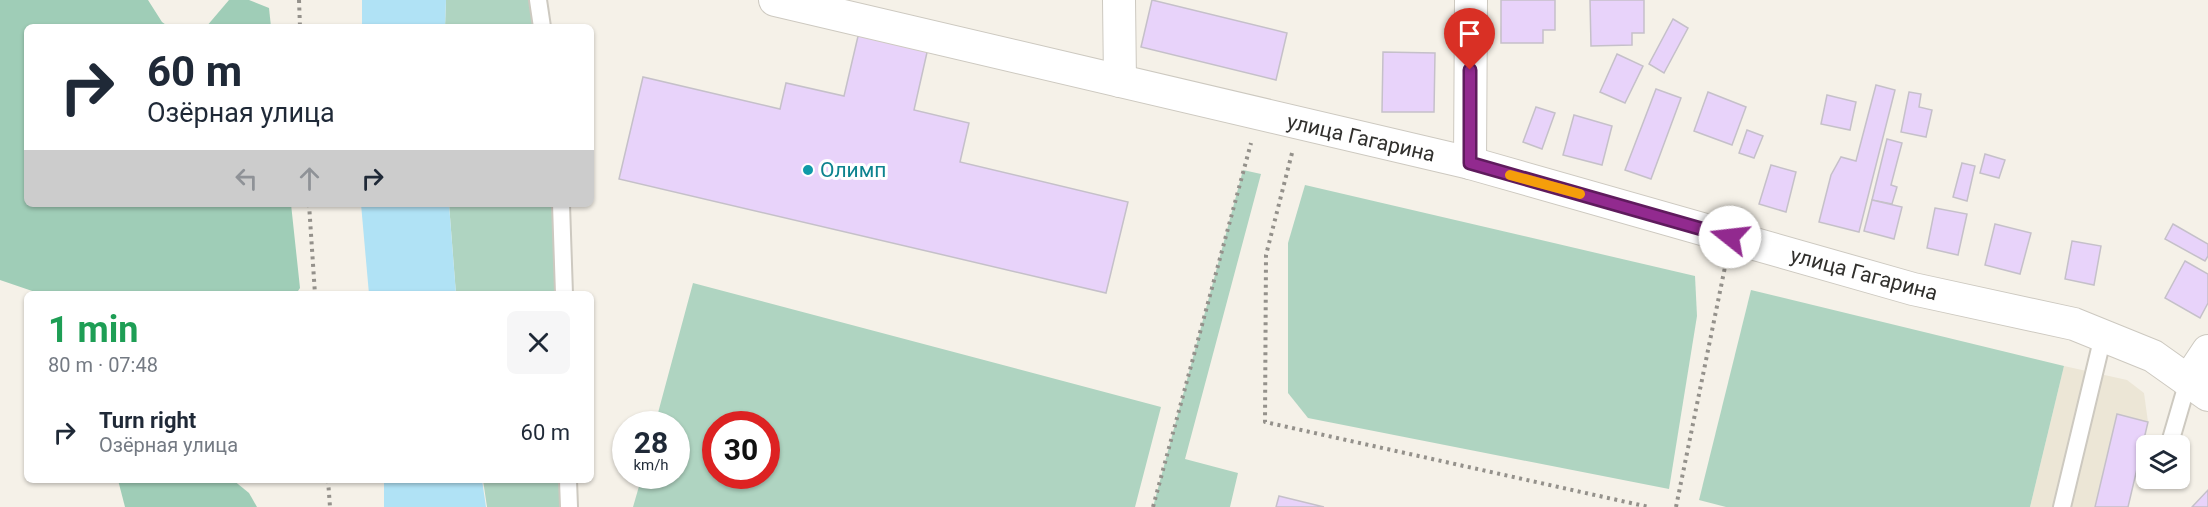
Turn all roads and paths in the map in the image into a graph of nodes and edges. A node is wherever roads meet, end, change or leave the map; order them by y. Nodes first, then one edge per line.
1 (299, 0) edge
2 (538, 0) edge
3 (774, 0) edge
4 (1119, 0) edge
5 (1471, 0) edge
6 (300, 24) edge
7 (542, 24) edge
8 (1120, 81) junction
9 (1258, 114) junction
10 (1300, 123) junction
11 (1470, 163) junction
12 (309, 207) edge
13 (561, 207) edge
14 (1730, 237) junction
15 (315, 291) edge
16 (564, 291) edge
17 (2103, 336) junction
18 (2208, 351) edge
19 (2198, 388) edge
20 (2174, 435) edge
21 (328, 483) edge
22 (568, 483) edge
23 (330, 507) edge
24 (569, 507) edge
25 (1153, 507) edge
26 (1649, 507) edge
27 (1676, 507) edge
28 (2062, 507) edge

1 - 6 path
2 - 7 lane
3 - 8 street, улица Гагарина
4 - 8 street
5 - 11 street
8 - 9 street, улица Гагарина
9 - 10 street, улица Гагарина
9 - 25 path
10 - 11 street, улица Гагарина
10 - 26 path
11 - 14 street, улица Гагарина
12 - 15 path
13 - 16 lane
14 - 17 street, улица Гагарина
14 - 27 path
17 - 19 street, улица Гагарина
17 - 28 lane
18 - 19 street
19 - 20 lane
21 - 23 path
22 - 24 lane

